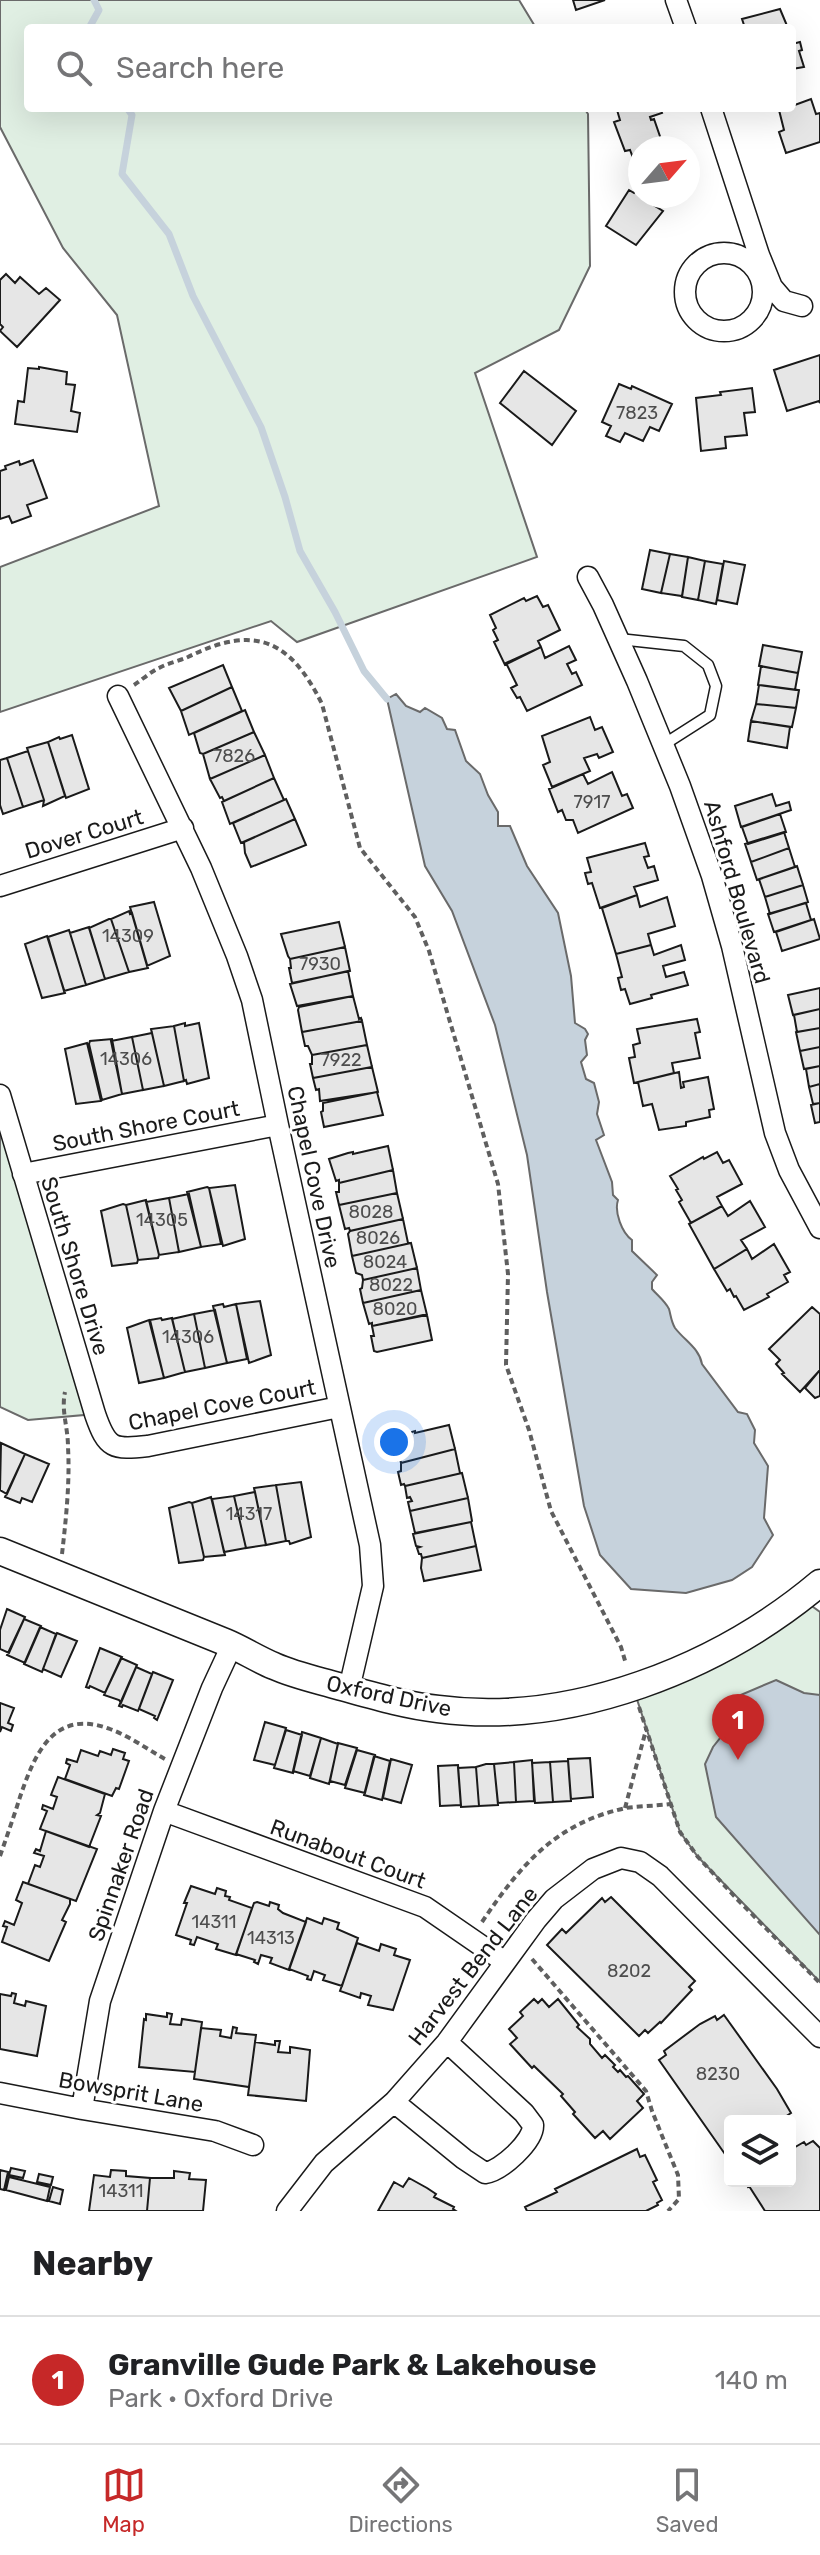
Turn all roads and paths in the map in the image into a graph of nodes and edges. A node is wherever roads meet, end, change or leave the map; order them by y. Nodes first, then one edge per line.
1 (676, 0) edge
2 (685, 24) edge
3 (712, 112) edge
4 (811, 304) edge
5 (759, 311) dead end
6 (588, 577) dead end
7 (619, 639) junction
8 (118, 696) joint
9 (663, 745) junction
10 (183, 828) junction
11 (0, 886) edge
12 (0, 1095) edge
13 (278, 1125) junction
14 (23, 1174) junction
15 (820, 1228) edge
16 (65, 1392) dead end
17 (339, 1407) junction
18 (113, 1446) joint
19 (0, 1551) edge
20 (59, 1576) junction
21 (820, 1583) edge
22 (232, 1645) junction
23 (633, 1687) junction
24 (349, 1689) junction
25 (646, 1730) junction
26 (182, 1767) junction
27 (670, 1804) junction
28 (625, 1808) junction
29 (164, 1811) junction
30 (0, 1856) edge
31 (470, 1938) junction
32 (519, 1943) junction
33 (505, 1962) junction
34 (820, 1983) edge
35 (820, 2037) edge
36 (447, 2042) junction
37 (0, 2093) edge
38 (394, 2102) junction
39 (82, 2109) junction
40 (253, 2145) dead end
41 (287, 2211) edge
42 (668, 2211) edge

1 - 2 street
3 - 4 street
4 - 5 street
6 - 7 street, Ashford Boulevard
7 - 9 street, Ashford Boulevard
7 - 9 lane
8 - 10 street, Chapel Cove Drive
8 - 23 path
9 - 15 street, Ashford Boulevard
10 - 11 street, Dover Court
10 - 13 street, Chapel Cove Drive
12 - 14 street, South Shore Drive
13 - 14 street, South Shore Court
13 - 17 street, Chapel Cove Drive
14 - 18 street, South Shore Drive
16 - 20 path
17 - 18 street, Chapel Cove Court
17 - 24 street, Chapel Cove Drive
19 - 20 street, Oxford Drive
20 - 22 street, Oxford Drive
21 - 23 street, Oxford Drive
22 - 24 street, Oxford Drive
22 - 26 street, Spinnaker Road
23 - 24 street, Oxford Drive
23 - 25 path
25 - 27 path
25 - 28 path
26 - 29 street, Spinnaker Road
26 - 30 path
27 - 28 path
27 - 34 path
28 - 31 path
29 - 31 street, Runabout Court
29 - 39 street, Spinnaker Road
31 - 33 street, Runabout Court
32 - 33 street, Harvest Bend Lane
32 - 35 street, Harvest Bend Lane
32 - 42 path
33 - 36 street, Harvest Bend Lane
36 - 38 street, Harvest Bend Lane
36 - 38 street
37 - 39 street, Bowsprit Lane
38 - 41 street, Harvest Bend Lane
39 - 40 street, Bowsprit Lane

